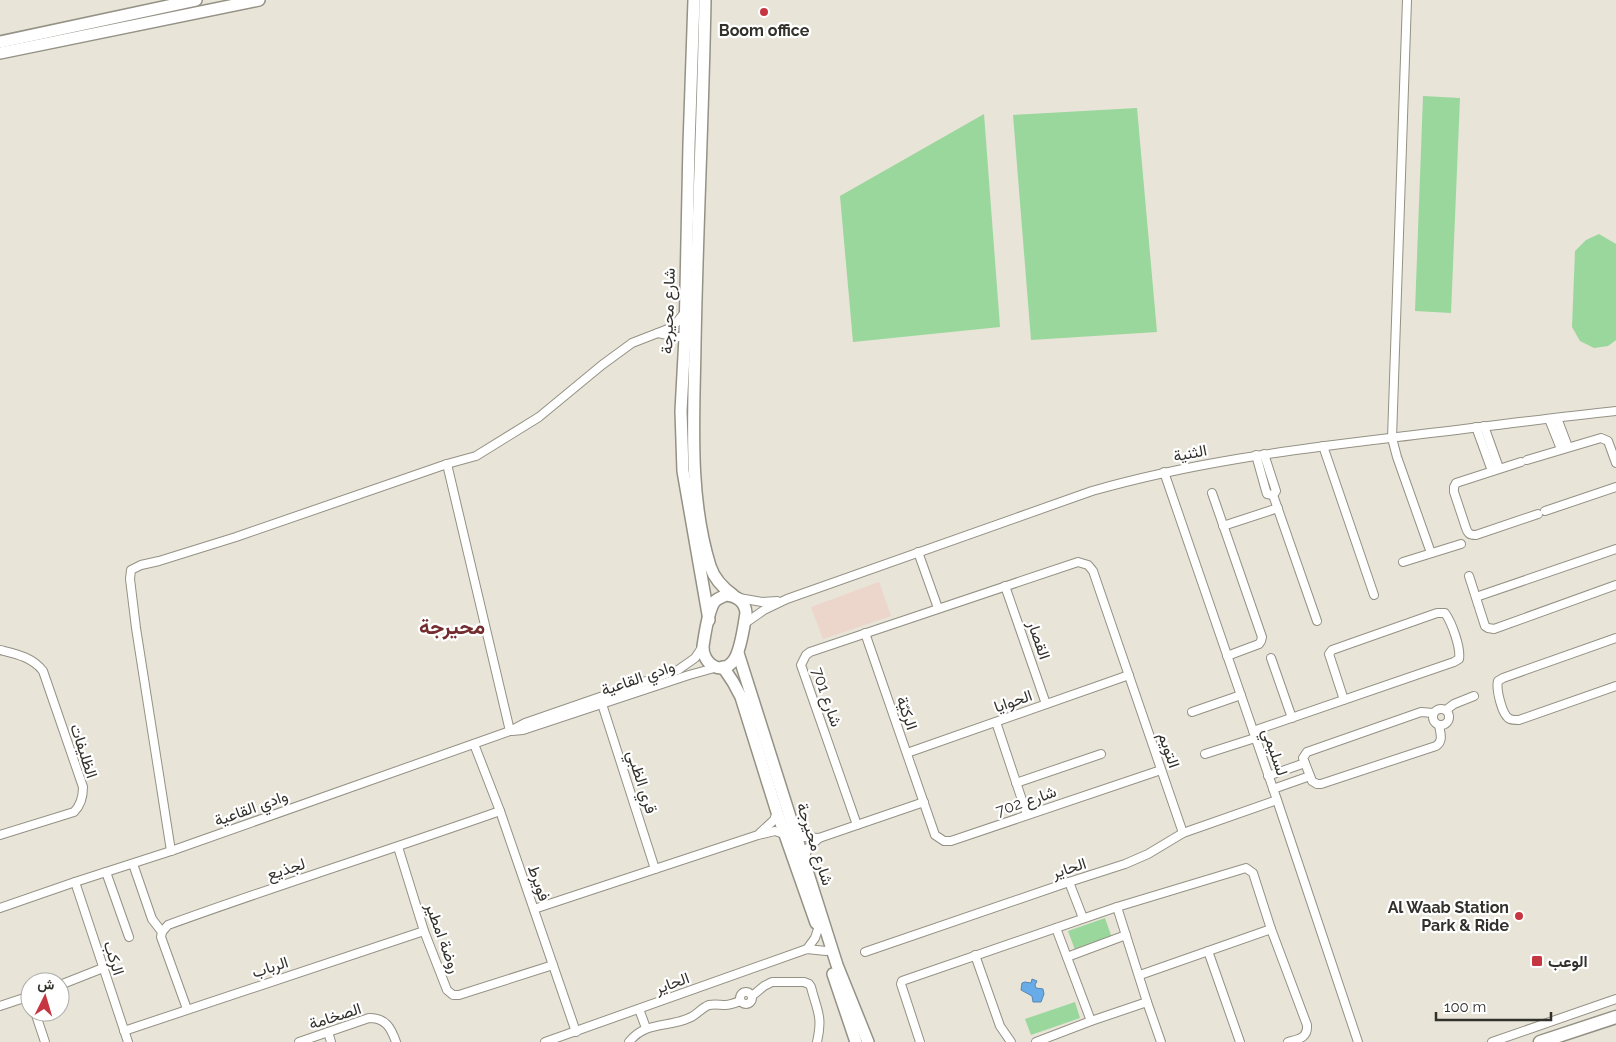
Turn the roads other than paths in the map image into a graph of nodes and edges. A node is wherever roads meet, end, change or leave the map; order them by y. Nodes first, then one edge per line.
1 (196, 0) edge
2 (259, 0) edge
3 (694, 0) edge
4 (705, 0) edge
5 (1407, 0) edge
6 (0, 42) edge
7 (0, 53) edge
8 (685, 312) junction
9 (658, 333) junction
10 (690, 337) junction
11 (1616, 411) edge
12 (1553, 418) junction
13 (1480, 426) junction
14 (1392, 438) junction
15 (1323, 446) junction
16 (1565, 448) junction
17 (1260, 455) junction
18 (1616, 463) edge
19 (447, 464) junction
20 (1495, 470) junction
21 (1164, 472) junction
22 (1616, 487) edge
23 (1212, 493) dead end
24 (1278, 508) junction
25 (1223, 526) junction
26 (1461, 544) dead end
27 (1616, 549) edge
28 (918, 552) junction
29 (1431, 553) junction
30 (1403, 562) dead end
31 (1469, 576) dead end
32 (1616, 585) edge
33 (1005, 586) junction
34 (1374, 595) dead end
35 (735, 596) junction
36 (1476, 598) junction
37 (786, 599) junction
38 (938, 608) junction
39 (709, 620) junction
40 (1317, 621) dead end
41 (744, 624) junction
42 (865, 633) junction
43 (1616, 638) edge
44 (702, 646) junction
45 (0, 650) edge
46 (738, 653) junction
47 (1227, 656) junction
48 (1271, 658) dead end
49 (720, 667) junction
50 (1129, 675) junction
51 (1616, 686) edge
52 (1241, 695) junction
53 (1474, 696) dead end
54 (1344, 700) junction
55 (602, 704) junction
56 (1046, 704) junction
57 (1446, 710) junction
58 (1192, 712) dead end
59 (1433, 713) junction
60 (1292, 718) junction
61 (996, 722) junction
62 (1439, 725) junction
63 (510, 731) junction
64 (1254, 734) junction
65 (474, 744) junction
66 (907, 753) junction
67 (1101, 754) dead end
68 (1205, 754) dead end
69 (1305, 763) junction
70 (1161, 770) junction
71 (1268, 776) junction
72 (1310, 776) junction
73 (1016, 783) junction
74 (1273, 789) junction
75 (1277, 800) junction
76 (924, 802) junction
77 (500, 811) junction
78 (777, 812) junction
79 (1027, 815) junction
80 (857, 825) junction
81 (789, 833) junction
82 (1183, 833) junction
83 (0, 835) edge
84 (758, 835) junction
85 (819, 838) junction
86 (398, 846) junction
87 (171, 851) junction
88 (804, 862) junction
89 (133, 864) junction
90 (655, 869) junction
91 (106, 872) junction
92 (75, 882) junction
93 (1069, 882) junction
94 (1117, 907) junction
95 (0, 908) edge
96 (534, 909) junction
97 (1083, 918) junction
98 (1056, 928) junction
99 (818, 929) junction
100 (1271, 929) junction
101 (424, 931) junction
102 (162, 932) junction
103 (1126, 935) junction
104 (128, 937) dead end
105 (808, 949) junction
106 (1208, 951) junction
107 (826, 952) junction
108 (865, 952) dead end
109 (975, 955) junction
110 (1067, 958) junction
111 (553, 965) junction
112 (103, 968) junction
113 (1140, 975) junction
114 (70, 980) edge
115 (20, 999) edge
116 (1616, 999) edge
117 (1147, 1002) junction
118 (0, 1006) edge
119 (188, 1009) junction
120 (639, 1009) junction
121 (1616, 1017) edge
122 (1091, 1021) junction
123 (38, 1022) edge
124 (646, 1028) junction
125 (124, 1031) junction
126 (576, 1032) junction
127 (323, 1036) edge
128 (45, 1042) edge
129 (128, 1042) edge
130 (298, 1042) edge
131 (331, 1042) edge
132 (396, 1042) edge
133 (545, 1042) edge
134 (629, 1042) edge
135 (817, 1042) edge
136 (856, 1042) edge
137 (868, 1042) edge
138 (920, 1042) edge
139 (1011, 1042) edge
140 (1036, 1042) edge
141 (1161, 1042) edge
142 (1240, 1042) edge
143 (1288, 1042) edge
144 (1358, 1042) edge
145 (1492, 1042) edge
146 (1540, 1042) edge

1 - 6 street
2 - 7 street
3 - 8 street, شارع محيرجة
4 - 10 street, شارع محيرجة
5 - 14 street
8 - 9 street
8 - 10 street, شارع محيرجة
9 - 10 street
9 - 19 street
10 - 35 street, شارع محيرجة
10 - 39 street, شارع محيرجة
11 - 12 street, الثنية
12 - 13 street, الثنية
12 - 16 street
13 - 14 street, الثنية
13 - 20 street
14 - 15 street, الثنية
14 - 29 street
15 - 17 street, الثنية
15 - 34 street
16 - 18 street
16 - 20 street
17 - 21 street, الثنية
17 - 24 street
19 - 63 street
19 - 87 street
20 - 22 street
21 - 28 street, الثنية
21 - 47 street, لسليمي
23 - 25 street
24 - 25 street
24 - 40 street
25 - 47 street
26 - 29 street
27 - 36 street
28 - 37 street, الثنية
28 - 38 street
29 - 30 street
31 - 36 street
32 - 36 street
33 - 38 street, شارع 701
33 - 50 street, شارع 701
33 - 56 street, القصار
35 - 37 street, الثنية
35 - 39 street
35 - 41 street
37 - 41 street, الثنية
38 - 42 street, شارع 701
39 - 44 street
41 - 46 street
42 - 66 street, الركيّة
42 - 80 street, شارع 701
43 - 51 street
44 - 49 street, شارع محيرجة
44 - 63 street, وادي القاعية
45 - 83 street, الظليفات
46 - 49 street
46 - 81 street, شارع محيرجة
47 - 52 street, لسليمي
48 - 60 street
49 - 55 street, وادي القاعية
49 - 78 street, شارع محيرجة
50 - 56 street, الحوايا
50 - 70 street, التويم
52 - 58 street
52 - 64 street, لسليمي
53 - 57 street
54 - 54 street
54 - 60 street
55 - 63 street, وادي القاعية
55 - 90 street, قري الظبي
56 - 61 street, الحوايا
57 - 59 street
57 - 62 street
59 - 62 street
59 - 69 street
60 - 64 street
61 - 66 street, الحوايا
61 - 73 street
62 - 72 street
63 - 65 street, وادي القاعية
64 - 68 street
64 - 71 street, لسليمي
65 - 77 street, فويرط
65 - 87 street, وادي القاعية
66 - 76 street, الركيّة
67 - 73 street
69 - 71 street
69 - 72 street
70 - 79 street, شارع 702
70 - 82 street, التويم
71 - 74 street, لسليمي
72 - 74 street
73 - 79 street
74 - 75 street, لسليمي
75 - 82 street, الحاير
75 - 144 street, لسليمي
76 - 79 street, شارع 702
76 - 80 street
77 - 86 street, لجذيع
77 - 96 street, فويرط
78 - 81 street, شارع محيرجة
78 - 84 street
80 - 85 street
81 - 84 street
81 - 85 street
81 - 88 street, شارع محيرجة
81 - 99 street, شارع محيرجة
82 - 93 street, الحاير
84 - 90 street
85 - 88 street
86 - 101 street, روضة امطير
86 - 102 street, لجذيع
87 - 89 street, وادي القاعية
88 - 137 street, شارع محيرجة
89 - 91 street, وادي القاعية
89 - 102 street
90 - 96 street
91 - 92 street, وادي القاعية
91 - 104 street
92 - 95 street, وادي القاعية
92 - 112 street, الركب
93 - 97 street
93 - 108 street, الحاير
94 - 97 street
94 - 100 street
94 - 103 street
96 - 111 street, فويرط
97 - 98 street
98 - 109 street
98 - 110 street
99 - 105 street
99 - 107 street, شارع محيرجة
100 - 106 street
100 - 143 street
101 - 111 street, روضة امطير
101 - 119 street, الرباب
102 - 119 street
103 - 110 street
103 - 113 street
105 - 107 street, الحاير
105 - 120 street, الحاير
106 - 113 street
106 - 142 street
107 - 136 street, شارع محيرجة
109 - 138 street
109 - 139 street
110 - 122 street
111 - 126 street, فويرط
112 - 114 street
112 - 125 street, الركب
113 - 117 street
115 - 118 street
116 - 145 street
117 - 122 street
117 - 141 street
119 - 125 street, الرباب
120 - 124 street
120 - 126 street, الحاير
121 - 146 main road
122 - 140 street
123 - 128 street
124 - 134 street
124 - 135 street
125 - 129 street, الركب
126 - 133 street, الحاير
127 - 130 street, الصخامة
127 - 131 street
127 - 132 street, الصخامة

